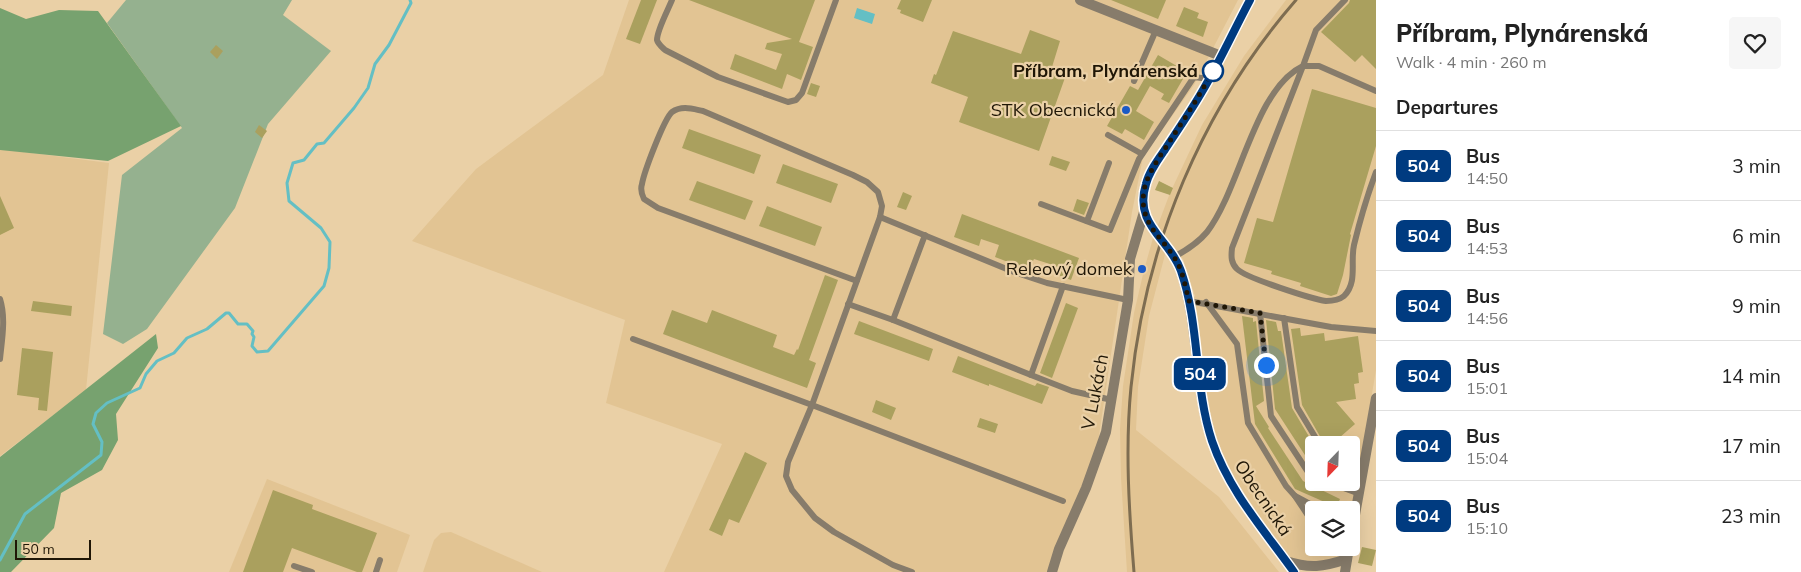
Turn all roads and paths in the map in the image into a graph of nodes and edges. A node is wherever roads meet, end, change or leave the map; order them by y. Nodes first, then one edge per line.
1 (672, 0) edge
2 (836, 0) edge
3 (1080, 0) edge
4 (1250, 0) edge
5 (1345, 0) edge
6 (1156, 30) junction
7 (1221, 56) junction
8 (1303, 66) junction
9 (1209, 78) junction
10 (1134, 81) dead end
11 (1376, 91) edge
12 (1108, 135) dead end
13 (1142, 154) junction
14 (1108, 163) dead end
15 (1376, 172) edge
16 (1041, 204) dead end
17 (1144, 212) junction
18 (880, 217) junction
19 (1087, 221) junction
20 (925, 235) junction
21 (1174, 257) junction
22 (857, 281) junction
23 (1063, 286) junction
24 (0, 299) edge
25 (1128, 300) junction
26 (1189, 301) junction
27 (1206, 302) junction
28 (848, 304) junction
29 (1260, 313) junction
30 (1284, 318) junction
31 (893, 320) junction
32 (1376, 331) edge
33 (633, 339) dead end
34 (0, 359) edge
35 (1031, 375) junction
36 (1376, 398) edge
37 (1112, 400) junction
38 (812, 405) junction
39 (1314, 436) edge
40 (1305, 467) edge
41 (1352, 491) edge
42 (1360, 494) junction
43 (1295, 496) junction
44 (1063, 500) dead end
45 (1305, 501) edge
46 (1359, 501) edge
47 (1305, 511) edge
48 (1348, 556) edge
49 (1347, 559) junction
50 (380, 560) dead end
51 (1286, 560) junction
52 (294, 566) dead end
53 (1292, 571) edge
54 (312, 572) edge
55 (376, 572) edge
56 (912, 572) edge
57 (1052, 572) edge
58 (1345, 572) edge

1 - 2 lane
3 - 6 street
4 - 7 street
5 - 8 lane
6 - 7 street
6 - 10 lane
7 - 9 street
8 - 11 lane
8 - 15 lane
8 - 21 lane
9 - 13 lane
9 - 17 street
12 - 13 lane
13 - 19 lane
14 - 19 lane
16 - 19 lane
17 - 21 street, Obecnická
17 - 25 street, V Lukách
18 - 20 lane
18 - 22 lane
18 - 22 lane
20 - 23 lane
20 - 31 lane
21 - 26 street, Obecnická
22 - 28 lane
23 - 25 lane
23 - 35 lane
24 - 34 lane
25 - 37 street, V Lukách
26 - 27 lane
26 - 51 street, Obecnická
27 - 29 lane
27 - 43 lane
28 - 31 lane
28 - 38 lane
29 - 30 lane
29 - 40 lane
30 - 32 lane
30 - 39 lane
31 - 35 lane
33 - 38 lane
35 - 37 lane
36 - 42 street
37 - 57 street, V Lukách
38 - 44 lane
38 - 56 lane
41 - 42 lane
42 - 46 street
43 - 45 lane
43 - 47 lane
48 - 49 street
49 - 51 street
49 - 58 street
50 - 55 lane
51 - 53 street, Obecnická
52 - 54 lane

